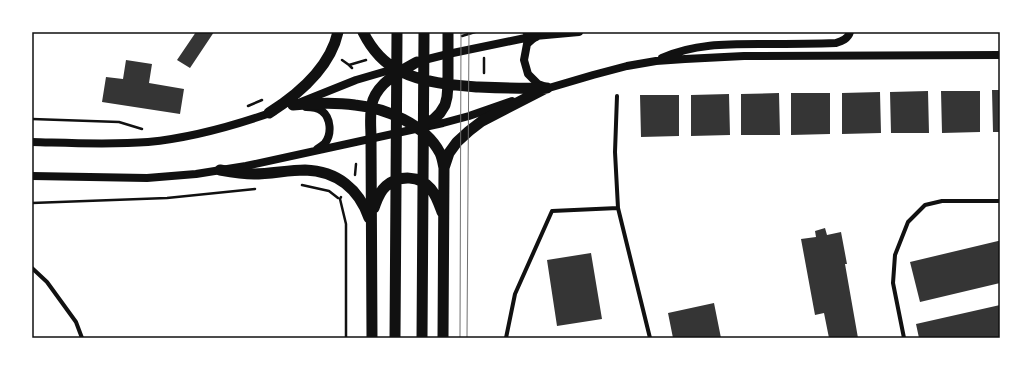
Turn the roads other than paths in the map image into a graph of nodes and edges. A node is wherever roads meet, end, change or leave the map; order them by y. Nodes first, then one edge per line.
1 (338, 32) edge
2 (363, 32) edge
3 (397, 32) edge
4 (424, 32) edge
5 (448, 32) edge
6 (580, 32) edge
7 (850, 32) edge
8 (532, 34) edge
9 (448, 54) junction
10 (1000, 55) edge
11 (656, 61) junction
12 (417, 62) joint
13 (397, 70) junction
14 (448, 85) junction
15 (547, 88) junction
16 (617, 96) dead end
17 (294, 105) junction
18 (372, 108) junction
19 (269, 113) junction
20 (418, 128) junction
21 (371, 138) junction
22 (32, 142) edge
23 (315, 150) junction
24 (444, 168) junction
25 (220, 170) junction
26 (32, 176) edge
27 (1000, 201) edge
28 (618, 208) junction
29 (444, 222) junction
30 (372, 224) junction
31 (32, 268) edge
32 (82, 338) edge
33 (372, 338) edge
34 (395, 338) edge
35 (422, 338) edge
36 (443, 338) edge
37 (506, 338) edge
38 (650, 338) edge
39 (904, 338) edge

1 - 19 highway
2 - 13 highway
3 - 34 highway
4 - 35 highway
5 - 9 highway
6 - 8 main road
7 - 11 main road
8 - 9 main road
8 - 15 main road
9 - 12 main road
9 - 14 highway
10 - 11 main road
11 - 15 main road
12 - 13 highway
13 - 14 highway
13 - 17 main road
13 - 18 highway
14 - 15 highway
14 - 20 highway
15 - 20 main road
15 - 24 highway
16 - 28 street
17 - 18 highway
17 - 19 main road
17 - 23 main road
18 - 20 highway
18 - 21 highway
19 - 22 main road
20 - 21 main road
20 - 24 highway
21 - 23 main road
21 - 30 highway
23 - 25 main road
24 - 29 highway
25 - 26 main road
25 - 30 highway
27 - 39 street
28 - 37 street
28 - 38 street
29 - 30 highway
29 - 36 highway
30 - 33 highway
31 - 32 street

